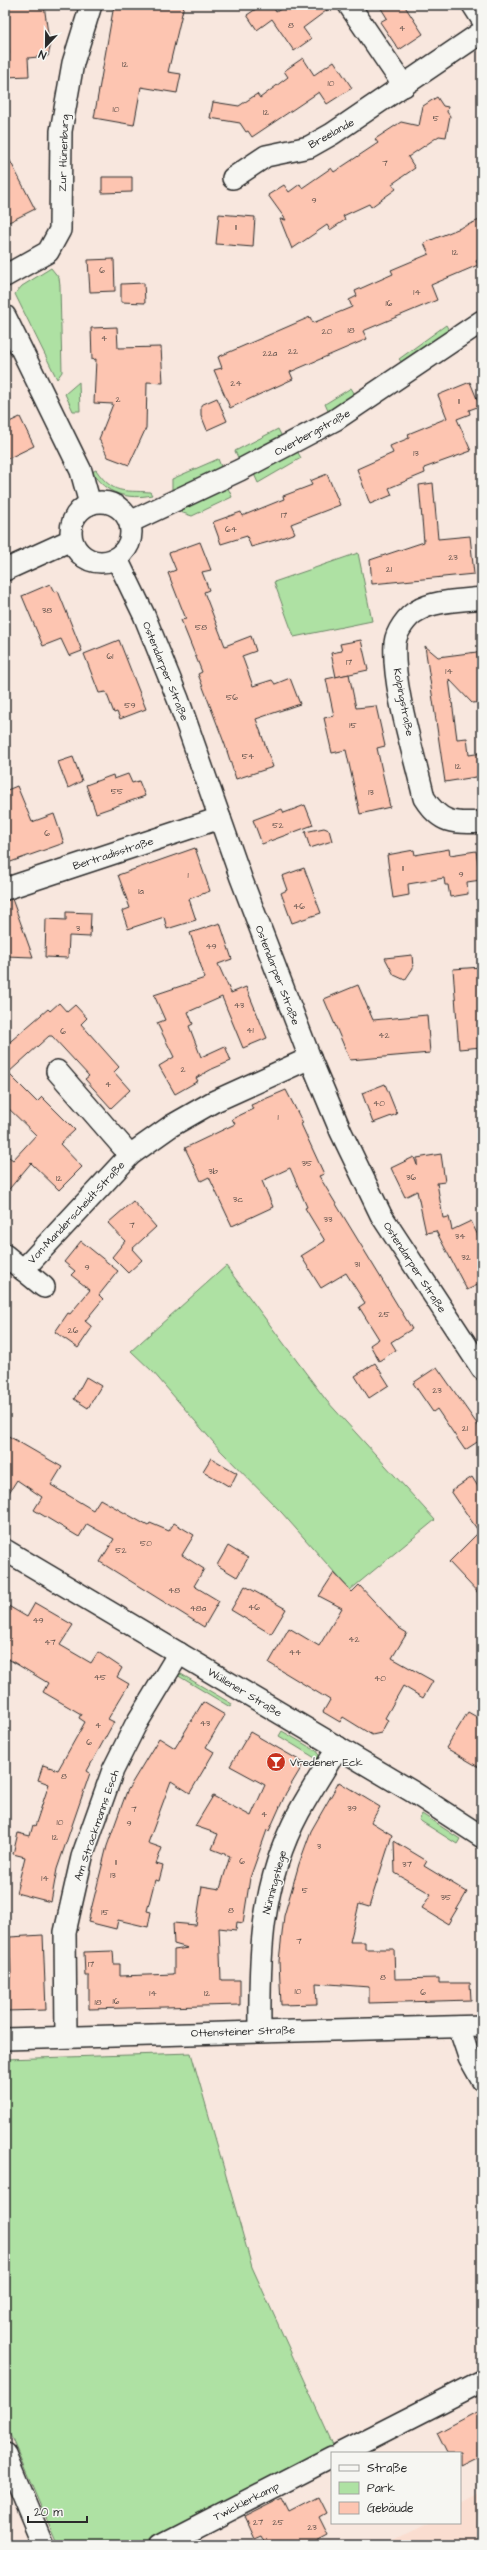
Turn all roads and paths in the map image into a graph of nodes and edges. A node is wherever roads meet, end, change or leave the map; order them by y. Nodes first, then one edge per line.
1 (91, 5) edge
2 (348, 5) edge
3 (473, 5) edge
4 (482, 19) edge
5 (482, 32) edge
6 (404, 86) junction
7 (232, 178) dead end
8 (5, 276) edge
9 (5, 316) edge
10 (482, 321) edge
11 (90, 504) junction
12 (130, 522) junction
13 (71, 540) junction
14 (117, 559) junction
15 (5, 570) edge
16 (482, 598) edge
17 (220, 818) junction
18 (482, 822) edge
19 (5, 889) edge
20 (310, 1058) junction
21 (57, 1071) dead end
22 (130, 1155) junction
23 (5, 1255) edge
24 (23, 1270) junction
25 (44, 1287) dead end
26 (482, 1370) edge
27 (5, 1550) edge
28 (179, 1653) junction
29 (338, 1747) junction
30 (482, 1837) edge
31 (482, 2026) edge
32 (459, 2027) junction
33 (260, 2031) junction
34 (66, 2036) junction
35 (5, 2038) edge
36 (482, 2080) edge
37 (482, 2381) edge
38 (342, 2452) edge
39 (5, 2454) edge
40 (331, 2458) edge
41 (43, 2545) edge
42 (161, 2545) edge

1 - 8 street, Zur Hünenburg
2 - 6 street
3 - 4 street
5 - 6 street, Breelande
6 - 7 street, Breelande
9 - 11 street
10 - 12 street, Overbergstraße
11 - 12 street
11 - 13 street
12 - 14 street
13 - 14 street
13 - 15 street
14 - 17 street, Ostendarper Straße
16 - 18 street, Kolpingstraße
17 - 19 street, Bertradisstraße
17 - 20 street, Ostendarper Straße
20 - 22 street, Von-Manderscheidt-Straße
20 - 26 street, Ostendarper Straße
21 - 22 street, Von-Manderscheidt-Straße
22 - 24 street, Von-Manderscheidt-Straße
23 - 24 street
24 - 25 street
27 - 28 street, Wüllener Straße
28 - 29 street, Wüllener Straße
28 - 34 street, Am Strackmanns Esch
29 - 30 street, Wüllener Straße
29 - 33 street, Nünningstiege
31 - 32 street, Ottensteiner Straße
32 - 33 street, Ottensteiner Straße
32 - 36 street
33 - 34 street, Ottensteiner Straße
34 - 35 street, Ottensteiner Straße
37 - 38 street
39 - 41 street
40 - 42 street, Twicklerkamp

